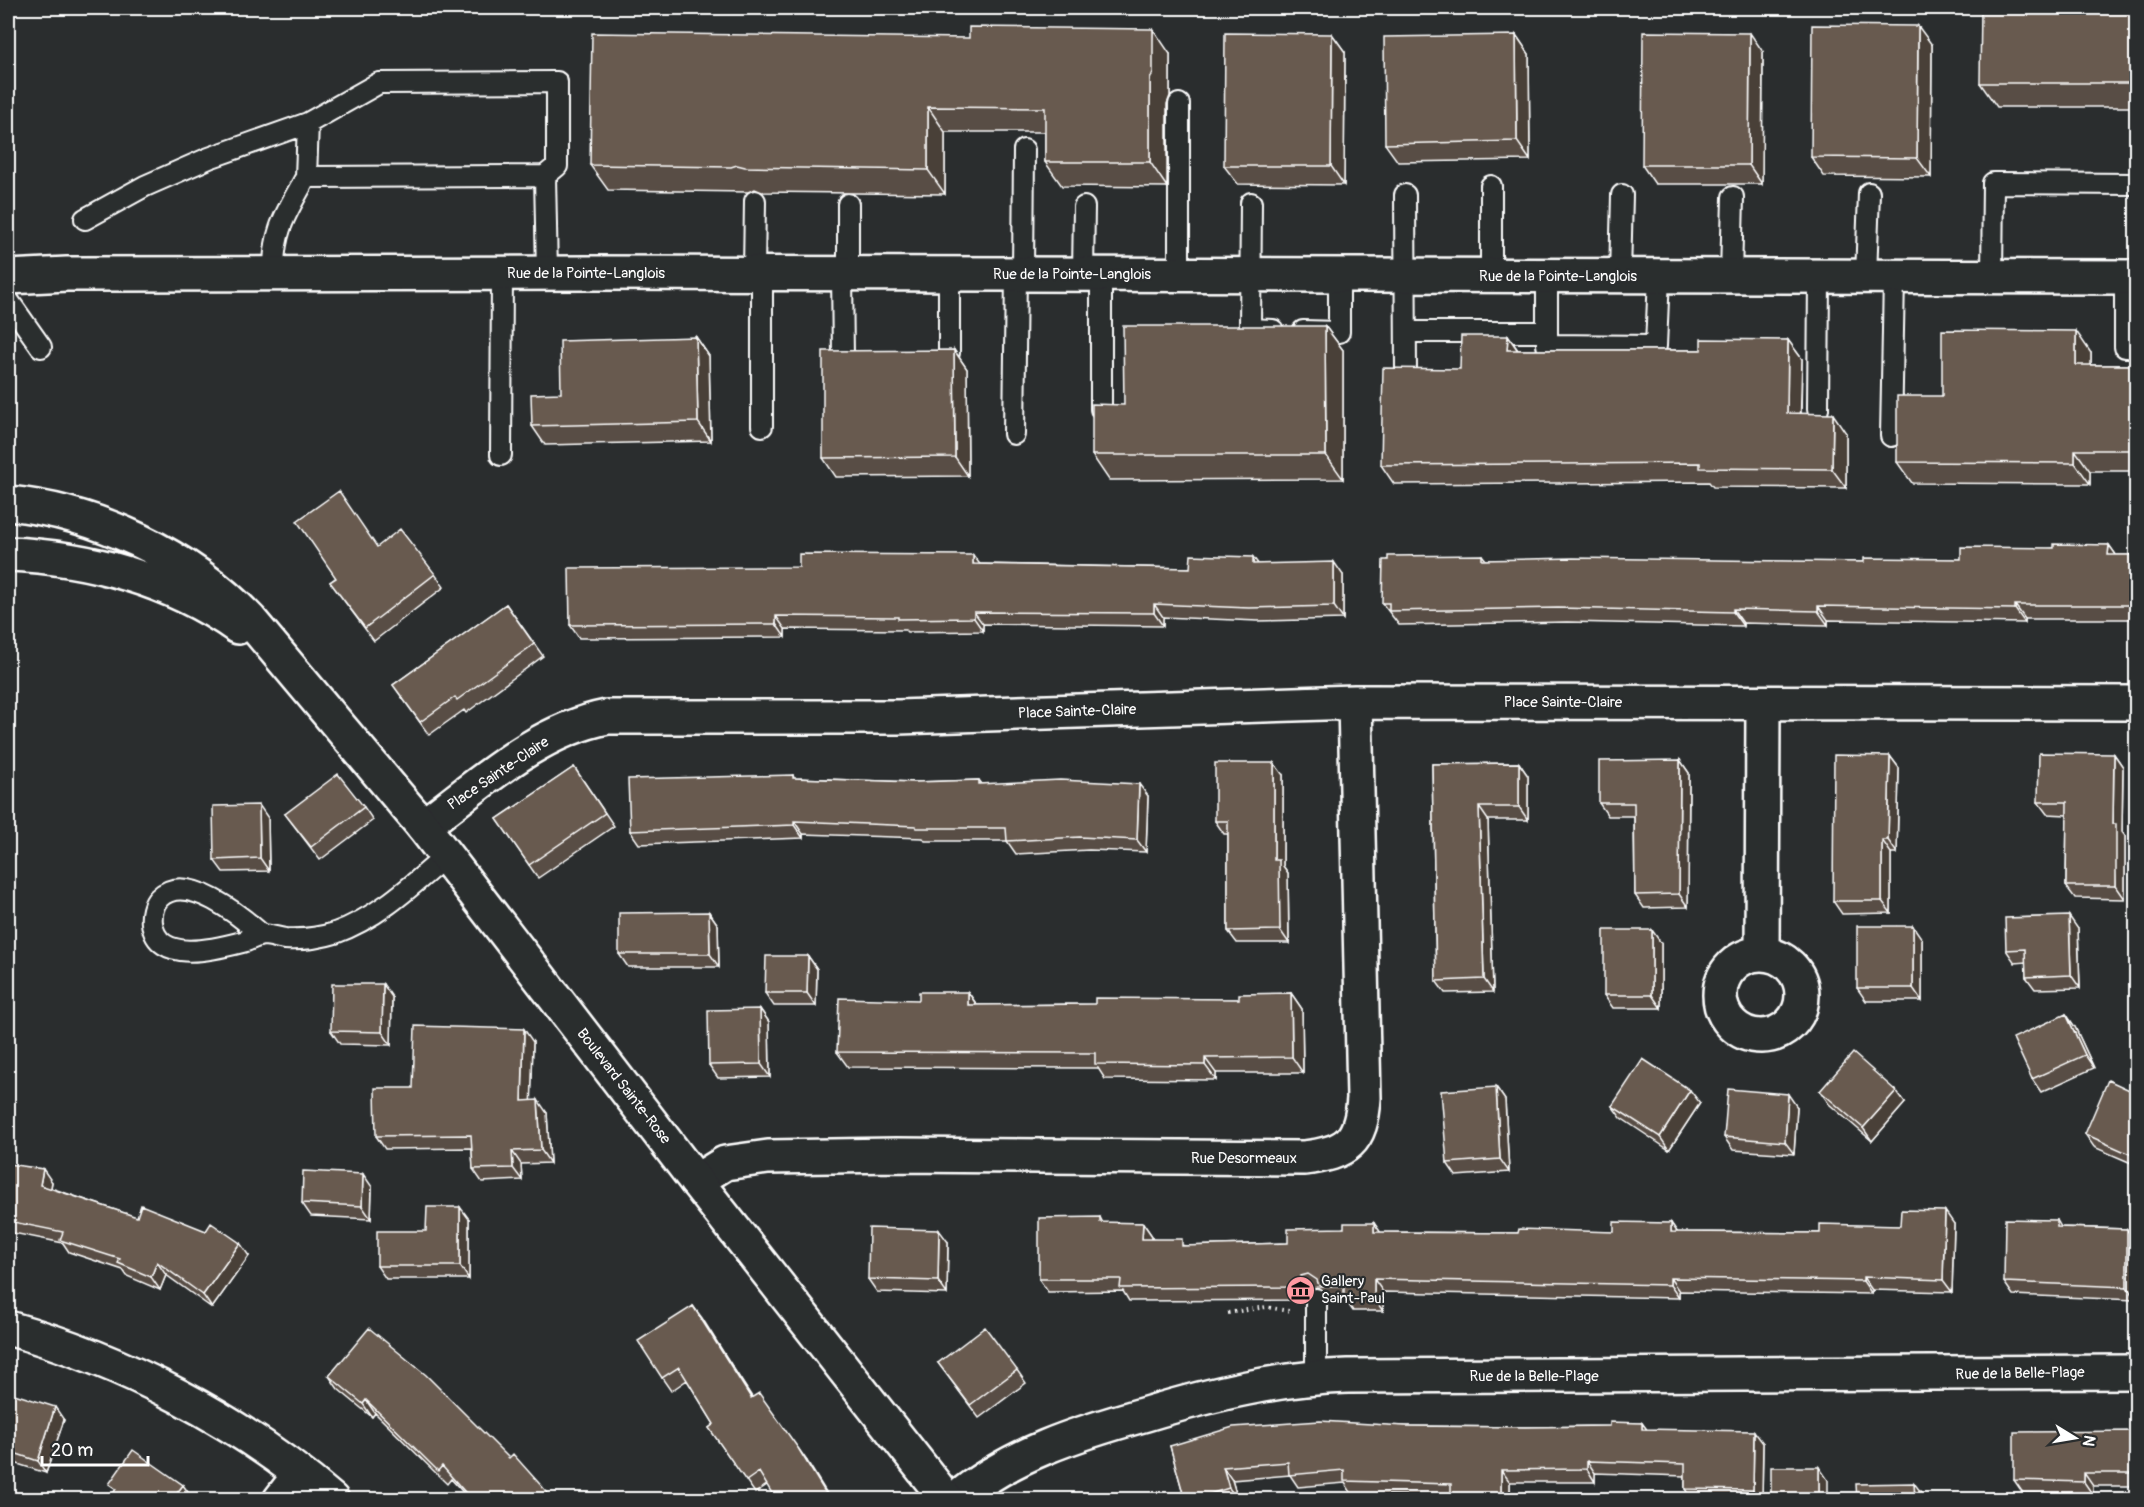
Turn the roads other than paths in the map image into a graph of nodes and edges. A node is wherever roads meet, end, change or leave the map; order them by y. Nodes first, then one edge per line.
1 (1179, 104) dead end
2 (308, 123) junction
3 (1024, 150) dead end
4 (545, 176) junction
5 (306, 177) junction
6 (2136, 184) edge
7 (1491, 186) dead end
8 (1869, 193) dead end
9 (1405, 195) dead end
10 (1622, 195) dead end
11 (1733, 197) dead end
12 (754, 201) edge
13 (1251, 203) dead end
14 (848, 204) dead end
15 (1084, 207) dead end
16 (85, 219) dead end
17 (502, 273) junction
18 (547, 273) junction
19 (758, 273) junction
20 (845, 273) junction
21 (274, 274) junction
22 (949, 274) junction
23 (1019, 274) junction
24 (1092, 274) junction
25 (1179, 274) junction
26 (1250, 274) junction
27 (1339, 275) junction
28 (1405, 275) junction
29 (1491, 275) junction
30 (1547, 276) junction
31 (1620, 276) junction
32 (1659, 276) junction
33 (1731, 276) junction
34 (8, 277) edge
35 (1819, 277) junction
36 (1880, 277) junction
37 (1992, 277) junction
38 (2131, 277) edge
39 (8, 300) edge
40 (1406, 332) junction
41 (1547, 332) junction
42 (41, 347) dead end
43 (2136, 347) edge
44 (949, 353) edge
45 (843, 357) edge
46 (1406, 370) edge
47 (1101, 409) edge
48 (1818, 409) dead end
49 (762, 426) dead end
50 (1014, 434) dead end
51 (1891, 436) dead end
52 (501, 455) dead end
53 (8, 503) edge
54 (8, 554) edge
55 (297, 675) junction
56 (1355, 702) junction
57 (2136, 703) edge
58 (1763, 704) junction
59 (423, 825) junction
60 (446, 856) junction
61 (262, 935) junction
62 (1762, 954) dead end
63 (696, 1181) junction
64 (1316, 1299) edge
65 (8, 1328) edge
66 (2136, 1372) edge
67 (1316, 1377) junction
68 (300, 1474) junction
69 (280, 1500) edge
70 (332, 1500) edge
71 (947, 1500) edge
72 (956, 1500) edge

1 - 25 lane
2 - 4 lane
2 - 5 lane
2 - 16 lane
3 - 23 lane
4 - 5 lane
4 - 18 lane
5 - 21 lane
6 - 37 lane
7 - 29 lane
8 - 36 lane
9 - 28 lane
10 - 31 lane
11 - 33 lane
12 - 19 lane
13 - 26 lane
14 - 20 lane
15 - 24 lane
17 - 18 street, Rue de la Pointe-Langlois
17 - 21 street, Rue de la Pointe-Langlois
17 - 52 lane
18 - 19 street, Rue de la Pointe-Langlois
19 - 20 street, Rue de la Pointe-Langlois
19 - 49 lane
20 - 22 street, Rue de la Pointe-Langlois
20 - 45 lane
21 - 34 street, Rue de la Pointe-Langlois
22 - 23 street, Rue de la Pointe-Langlois
22 - 44 lane
23 - 24 street, Rue de la Pointe-Langlois
23 - 50 lane
24 - 25 street, Rue de la Pointe-Langlois
24 - 47 lane
25 - 26 street, Rue de la Pointe-Langlois
26 - 27 street, Rue de la Pointe-Langlois
26 - 27 lane
27 - 28 street, Rue de la Pointe-Langlois
28 - 29 street, Rue de la Pointe-Langlois
28 - 40 lane
29 - 30 street, Rue de la Pointe-Langlois
30 - 31 street, Rue de la Pointe-Langlois
30 - 41 lane
31 - 32 street, Rue de la Pointe-Langlois
32 - 33 street, Rue de la Pointe-Langlois
32 - 41 lane
33 - 35 street, Rue de la Pointe-Langlois
35 - 36 street, Rue de la Pointe-Langlois
35 - 48 lane
36 - 37 street, Rue de la Pointe-Langlois
36 - 51 lane
37 - 38 street, Rue de la Pointe-Langlois
38 - 43 lane
39 - 42 lane
40 - 41 lane
40 - 46 lane
53 - 55 street, Boulevard Sainte-Rose
54 - 55 street, Boulevard Sainte-Rose
55 - 59 street, Boulevard Sainte-Rose
56 - 58 street, Place Sainte-Claire
56 - 59 street, Place Sainte-Claire
56 - 63 street, Rue Desormeaux
57 - 58 street, Place Sainte-Claire
58 - 62 street
59 - 60 street, Boulevard Sainte-Rose
60 - 61 lane
60 - 63 street, Boulevard Sainte-Rose
61 - 61 lane
63 - 71 street, Boulevard Sainte-Rose
64 - 67 lane
65 - 68 street
66 - 67 street, Rue de la Belle-Plage
67 - 72 street, Rue de la Belle-Plage
68 - 69 street
68 - 70 street

